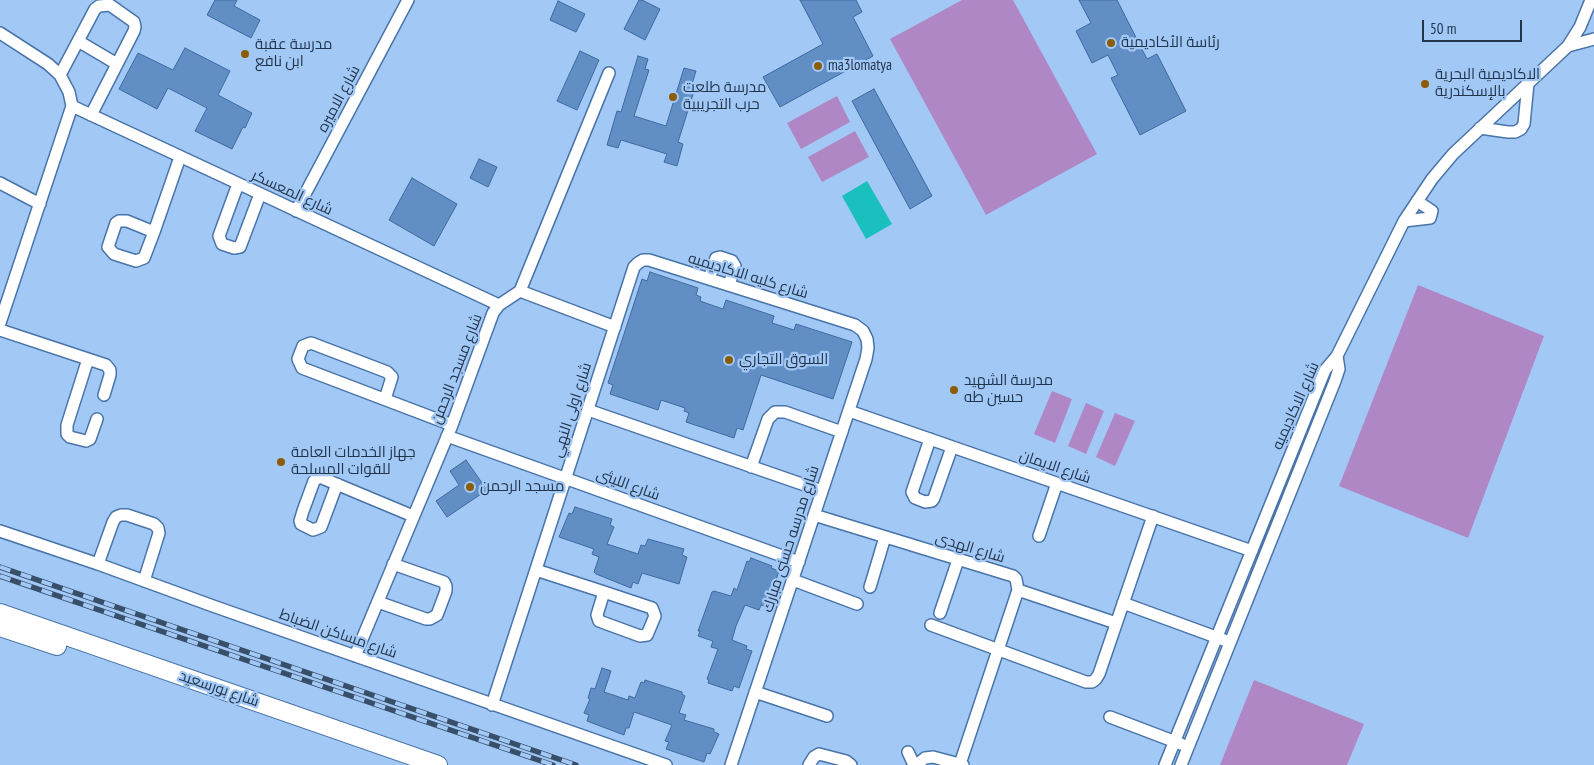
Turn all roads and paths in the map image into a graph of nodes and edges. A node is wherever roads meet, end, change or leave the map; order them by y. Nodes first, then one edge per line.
1 (408, 0) edge
2 (1591, 0) edge
3 (0, 33) edge
4 (1594, 39) edge
5 (78, 41) junction
6 (1568, 46) junction
7 (117, 64) junction
8 (609, 74) dead end
9 (60, 75) junction
10 (1528, 83) junction
11 (72, 106) junction
12 (91, 115) junction
13 (1480, 128) junction
14 (180, 157) junction
15 (0, 183) edge
16 (238, 184) junction
17 (260, 194) junction
18 (1417, 200) junction
19 (40, 204) junction
20 (296, 211) junction
21 (1404, 221) junction
22 (154, 232) dead end
23 (634, 268) joint
24 (709, 279) junction
25 (729, 285) junction
26 (520, 290) junction
27 (499, 305) junction
28 (0, 323) edge
29 (855, 325) joint
30 (615, 327) junction
31 (0, 330) edge
32 (1337, 356) junction
33 (88, 359) junction
34 (104, 395) dead end
35 (384, 399) junction
36 (588, 410) junction
37 (849, 411) junction
38 (97, 419) dead end
39 (452, 425) junction
40 (842, 432) junction
41 (447, 436) junction
42 (930, 439) junction
43 (952, 447) junction
44 (1288, 460) junction
45 (1301, 466) junction
46 (751, 467) junction
47 (566, 479) junction
48 (1056, 483) junction
49 (337, 484) dead end
50 (822, 491) junction
51 (814, 515) junction
52 (413, 516) junction
53 (1153, 516) junction
54 (0, 531) edge
55 (1039, 536) dead end
56 (885, 537) junction
57 (1252, 551) junction
58 (958, 560) junction
59 (798, 562) junction
60 (98, 564) junction
61 (393, 564) junction
62 (536, 570) junction
63 (144, 580) junction
64 (793, 580) junction
65 (870, 587) dead end
66 (1018, 590) junction
67 (604, 592) junction
68 (378, 602) junction
69 (1123, 603) junction
70 (856, 604) dead end
71 (0, 613) edge
72 (940, 613) dead end
73 (1116, 623) junction
74 (931, 625) dead end
75 (0, 627) edge
76 (1216, 637) junction
77 (1230, 642) junction
78 (998, 650) junction
79 (355, 656) junction
80 (755, 692) junction
81 (492, 705) junction
82 (262, 709) junction
83 (828, 716) dead end
84 (1110, 717) dead end
85 (1174, 741) junction
86 (1188, 746) junction
87 (908, 752) dead end
88 (961, 764) edge
89 (411, 765) edge
90 (438, 765) edge
91 (666, 765) edge
92 (731, 765) edge
93 (809, 765) edge
94 (851, 765) edge
95 (915, 765) edge
96 (1165, 765) edge
97 (1180, 765) edge

1 - 20 street, شارع الاميره
2 - 6 street
3 - 9 street
4 - 6 street
5 - 7 street
5 - 7 street
5 - 9 street
6 - 10 street
7 - 12 street
8 - 26 street
9 - 11 street
10 - 13 street
10 - 13 street
11 - 12 street, شارع المعسكر
11 - 19 street
12 - 14 street, شارع المعسكر
13 - 18 street
14 - 16 street, شارع المعسكر
14 - 22 street
15 - 19 street
16 - 17 street, شارع المعسكر
16 - 17 street
17 - 20 street, شارع المعسكر
18 - 21 street
18 - 21 street
19 - 28 street
20 - 27 street, شارع المعسكر
21 - 32 street
23 - 24 street, شارع كليه الاكاديميه
23 - 30 street, شارع اولى النهي
24 - 25 street, شارع كليه الاكاديميه
24 - 25 street
25 - 29 street, شارع كليه الاكاديميه
26 - 27 street, شارع مسجد الرحمن
26 - 30 street
27 - 39 street, شارع مسجد الرحمن
29 - 37 street, شارع مدرسه حسنى مبارك
30 - 36 street, شارع اولى النهي
31 - 33 street
32 - 44 street, شارع الاكاديميه
32 - 45 street, شارع الاكاديميه
33 - 34 street
33 - 38 street
35 - 35 street
35 - 39 street
36 - 46 street
36 - 47 street, شارع اولى النهي
37 - 40 street, شارع مدرسه حسنى مبارك
37 - 42 street, شارع الايمان
39 - 41 street, شارع مسجد الرحمن
40 - 46 street
40 - 50 street, شارع مدرسه حسنى مبارك
41 - 47 street, شارع الليثى
41 - 52 street, شارع مسجد الرحمن
42 - 43 street, شارع الايمان
42 - 43 street
43 - 48 street, شارع الايمان
44 - 45 street
44 - 57 street, شارع الاكاديميه
45 - 77 street, شارع الاكاديميه
46 - 50 street
47 - 59 street, شارع الليثى
47 - 62 street, شارع اولى النهي
48 - 53 street, شارع الايمان
48 - 55 street
49 - 52 street
50 - 51 street, شارع مدرسه حسنى مبارك
51 - 56 street, شارع الهدى
51 - 59 street, شارع مدرسه حسنى مبارك
52 - 61 street, شارع مسجد الرحمن
53 - 57 street, شارع الايمان
53 - 69 street
54 - 60 street, شارع مساكن الضباط
56 - 58 street, شارع الهدى
56 - 65 street
57 - 76 street, شارع الاكاديميه
58 - 66 street, شارع الهدى
58 - 72 street
59 - 64 street, شارع مدرسه حسنى مبارك
60 - 63 street, شارع مساكن الضباط
60 - 63 street
61 - 68 street, شارع مسجد الرحمن
61 - 68 street
62 - 67 street
62 - 81 street, شارع اولى النهي
63 - 79 street, شارع مساكن الضباط
64 - 70 street
64 - 80 street, شارع مدرسه حسنى مبارك
66 - 73 street
66 - 78 street
67 - 67 street
68 - 79 street, شارع مسجد الرحمن
69 - 73 street
69 - 76 street
71 - 82 main road, شارع بورسعيد
73 - 78 street
74 - 78 street
75 - 82 main road, شارع بورسعيد
76 - 77 street
76 - 85 street, شارع الاكاديميه
77 - 86 street, شارع الاكاديميه
78 - 88 street
79 - 81 street, شارع مساكن الضباط
80 - 83 street
80 - 92 street, شارع مدرسه حسنى مبارك
81 - 91 street, شارع مساكن الضباط
82 - 89 main road, شارع بورسعيد
82 - 90 main road, شارع بورسعيد
84 - 85 street
85 - 86 street
85 - 96 street, شارع الاكاديميه
86 - 97 street, شارع الاكاديميه
87 - 95 street
88 - 95 street
93 - 94 street

